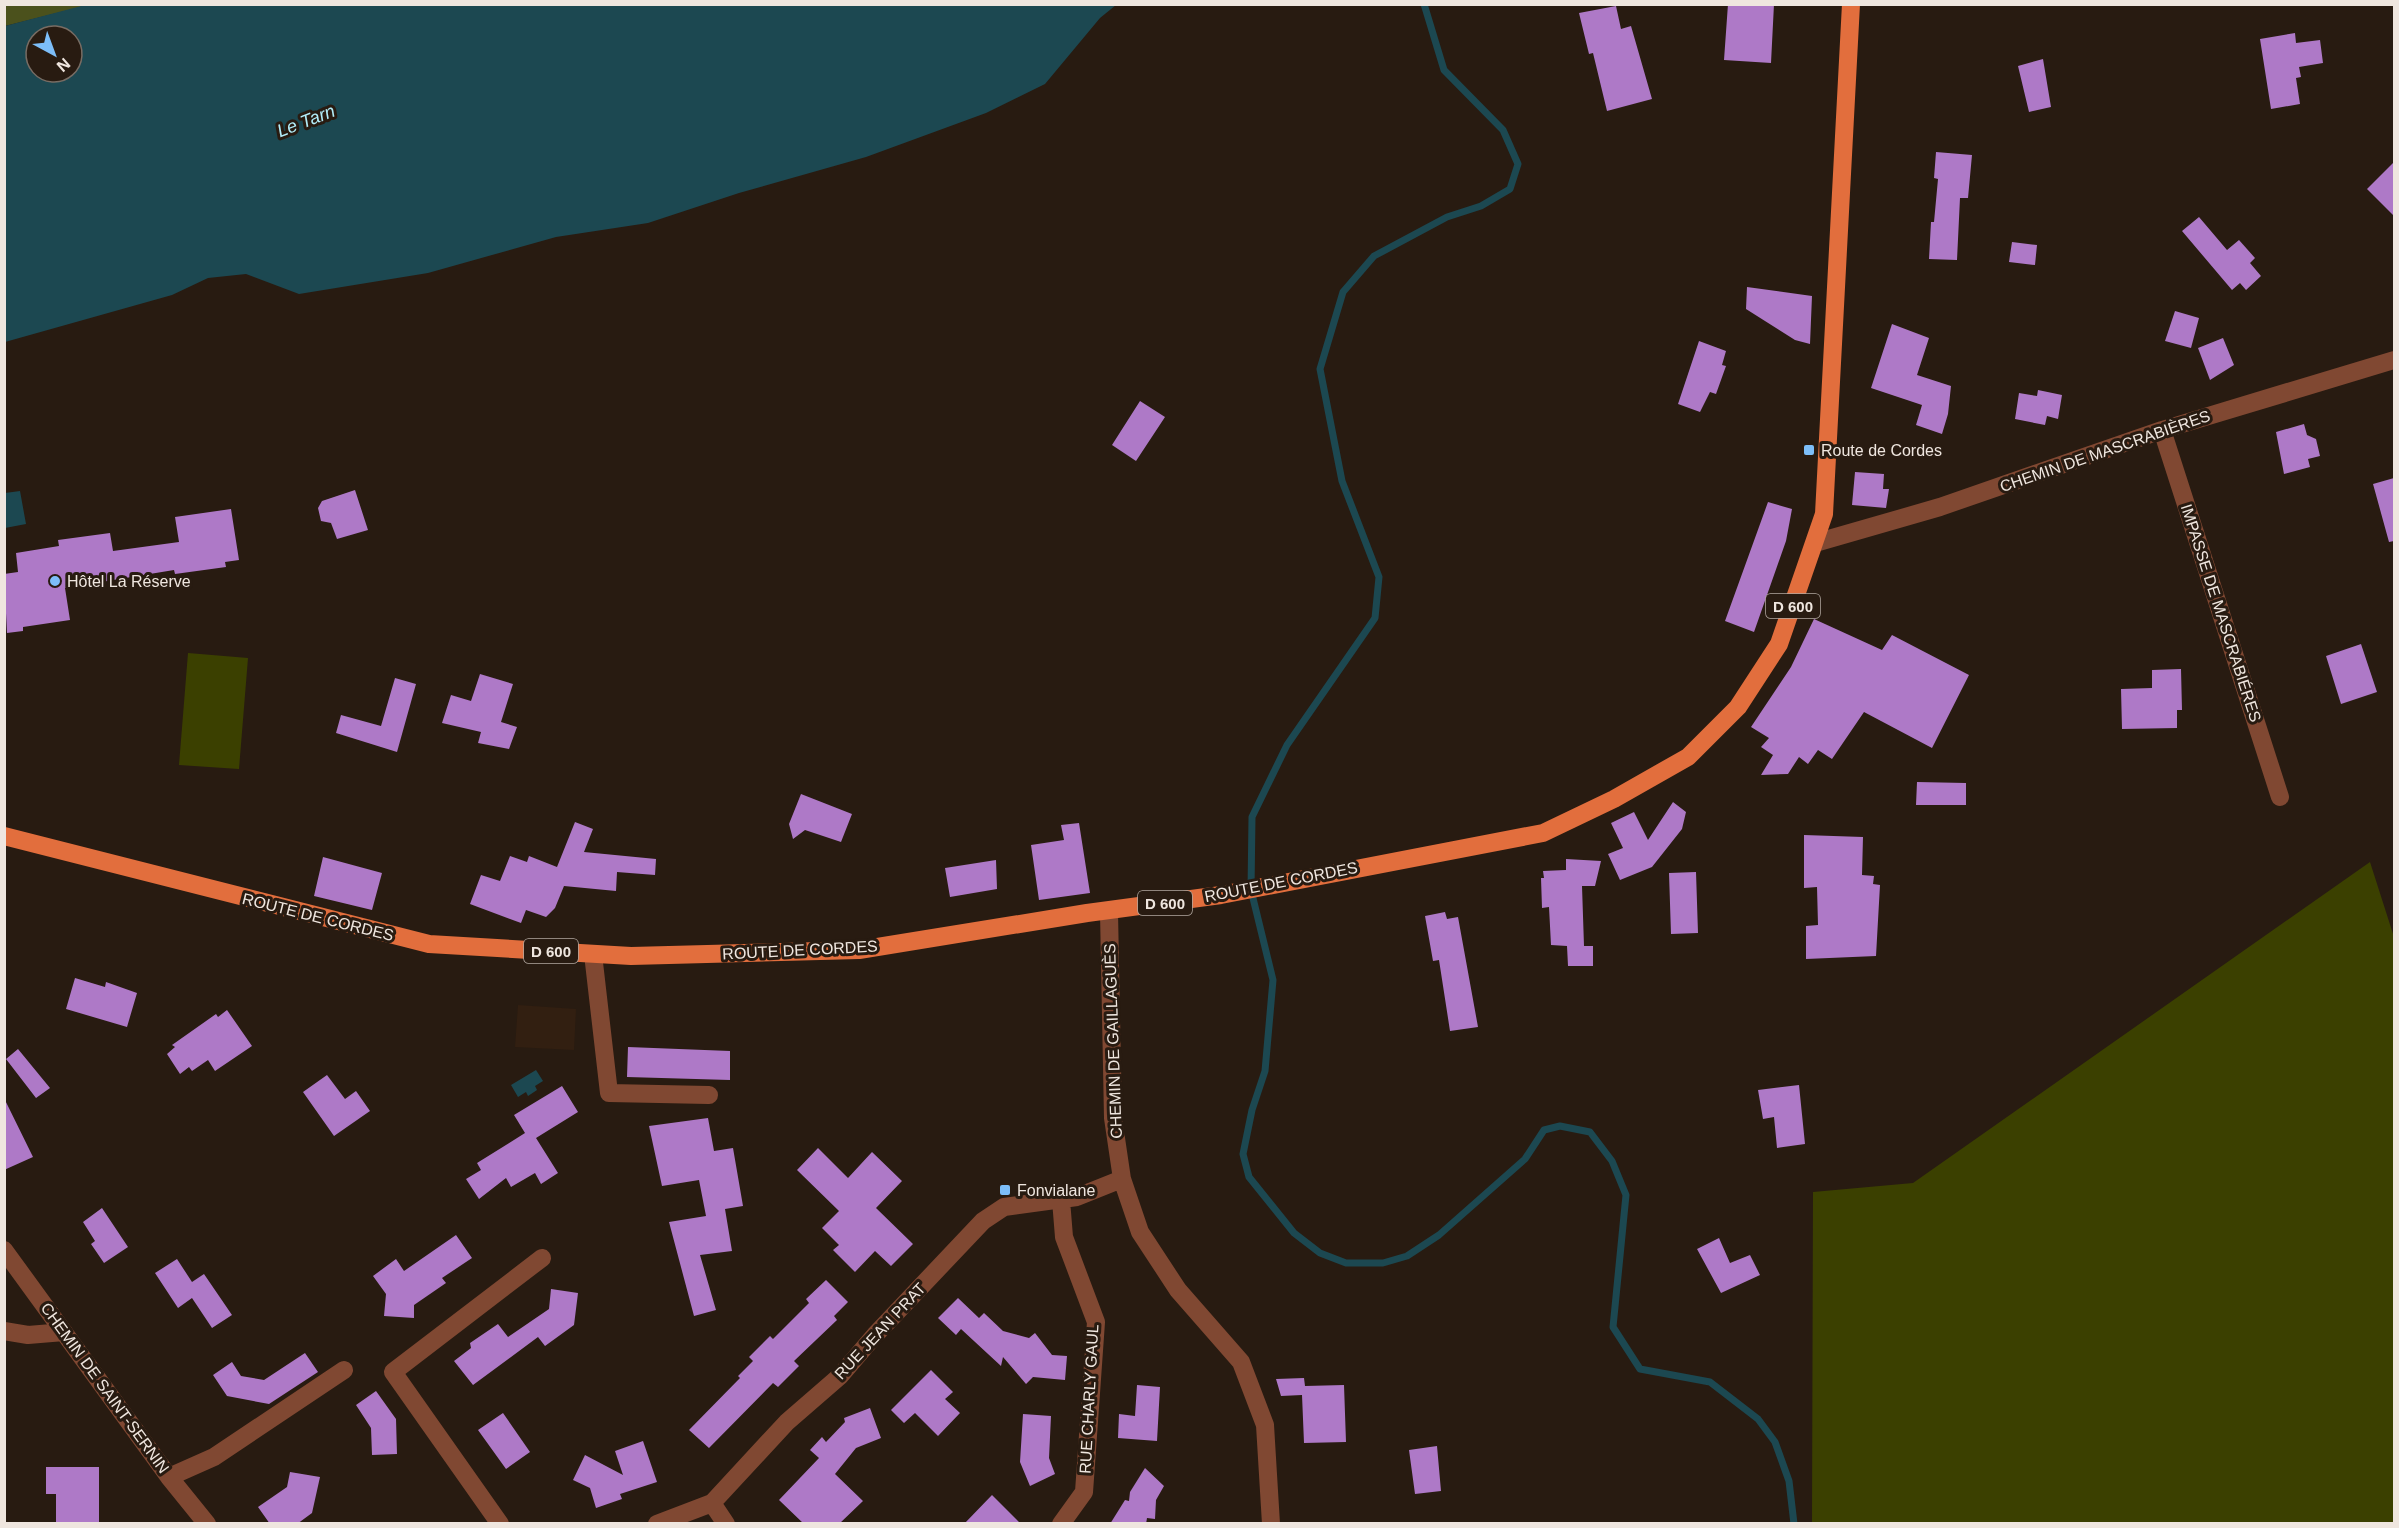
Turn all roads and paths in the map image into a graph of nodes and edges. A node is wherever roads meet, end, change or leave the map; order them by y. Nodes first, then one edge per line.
1 (1851, 4) edge
2 (2394, 360) edge
3 (2162, 430) junction
4 (1815, 543) junction
5 (2280, 797) dead end
6 (4, 836) edge
7 (1109, 912) junction
8 (593, 954) junction
9 (709, 1095) dead end
10 (1122, 1179) junction
11 (1061, 1200) junction
12 (4, 1250) edge
13 (542, 1258) dead end
14 (4, 1331) edge
15 (64, 1332) junction
16 (344, 1370) dead end
17 (169, 1477) junction
18 (712, 1503) junction
19 (207, 1524) edge
20 (500, 1524) edge
21 (657, 1524) edge
22 (726, 1524) edge
23 (1061, 1524) edge
24 (1270, 1524) edge

1 - 4 main road, ROUTE DE CORDES / D 600
2 - 3 street, CHEMIN DE MASCRABIÈRES
3 - 4 street, CHEMIN DE MASCRABIÈRES
3 - 5 street, IMPASSE DE MASCRABIÉRES
4 - 7 main road, ROUTE DE CORDES / D 600
6 - 8 main road, ROUTE DE CORDES / D 600
7 - 8 main road, ROUTE DE CORDES / D 600
7 - 10 street, CHEMIN DE GAILLAGUÈS
8 - 9 street
10 - 11 street, RUE JEAN PRAT
10 - 24 street, CHEMIN DE GAILLAGUÈS
11 - 18 street, RUE JEAN PRAT
11 - 23 street, RUE CHARLY GAUL
12 - 15 street, CHEMIN DE SAINT-SERNIN
13 - 20 street
14 - 15 street
15 - 17 street, CHEMIN DE SAINT-SERNIN
16 - 17 street
17 - 19 street, CHEMIN DE SAINT-SERNIN
18 - 21 street, RUE JEAN PRAT
18 - 22 street

